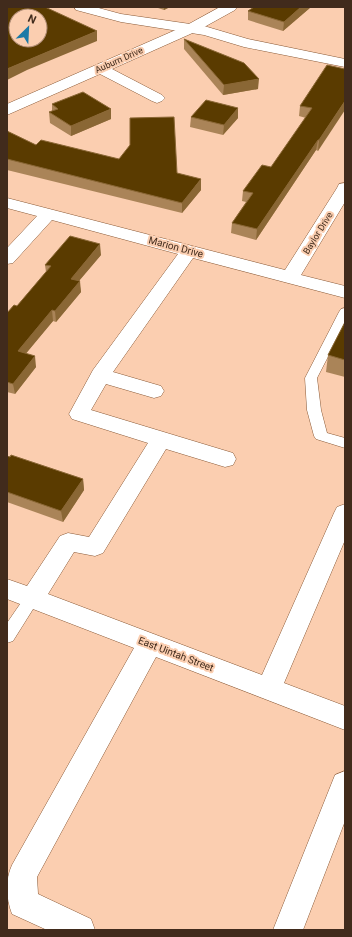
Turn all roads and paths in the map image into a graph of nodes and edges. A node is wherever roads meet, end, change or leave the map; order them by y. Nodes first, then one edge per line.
1 (230, 7) edge
2 (74, 8) edge
3 (192, 28) junction
4 (176, 35) junction
5 (244, 43) junction
6 (345, 63) edge
7 (99, 68) junction
8 (157, 98) dead end
9 (7, 110) edge
10 (345, 188) edge
11 (7, 203) edge
12 (48, 214) junction
13 (189, 251) junction
14 (7, 259) edge
15 (290, 277) junction
16 (345, 292) edge
17 (345, 312) edge
18 (100, 375) junction
19 (154, 391) dead end
20 (161, 439) junction
21 (345, 443) edge
22 (225, 459) dead end
23 (345, 513) edge
24 (7, 589) edge
25 (32, 598) junction
26 (7, 636) edge
27 (150, 644) junction
28 (269, 689) junction
29 (345, 718) edge
30 (345, 784) edge
31 (80, 930) edge
32 (288, 930) edge

1 - 3 street, Auburn Drive
2 - 3 street
2 - 4 street
3 - 4 street, Auburn Drive
3 - 5 street
4 - 5 street
4 - 7 street, Auburn Drive
5 - 6 street
7 - 8 street
7 - 9 street, Auburn Drive
10 - 15 street, Baylor Drive
11 - 12 street, Marion Drive
12 - 13 street, Marion Drive
12 - 14 street
13 - 15 street, Marion Drive
13 - 18 street
15 - 16 street, Marion Drive
17 - 21 lane
18 - 19 street
18 - 20 street
20 - 22 street
20 - 25 street
23 - 28 street
24 - 25 street, East Uintah Street
25 - 26 lane
25 - 27 street, East Uintah Street
27 - 28 street, East Uintah Street
27 - 31 street
28 - 29 street, East Uintah Street
30 - 32 street

